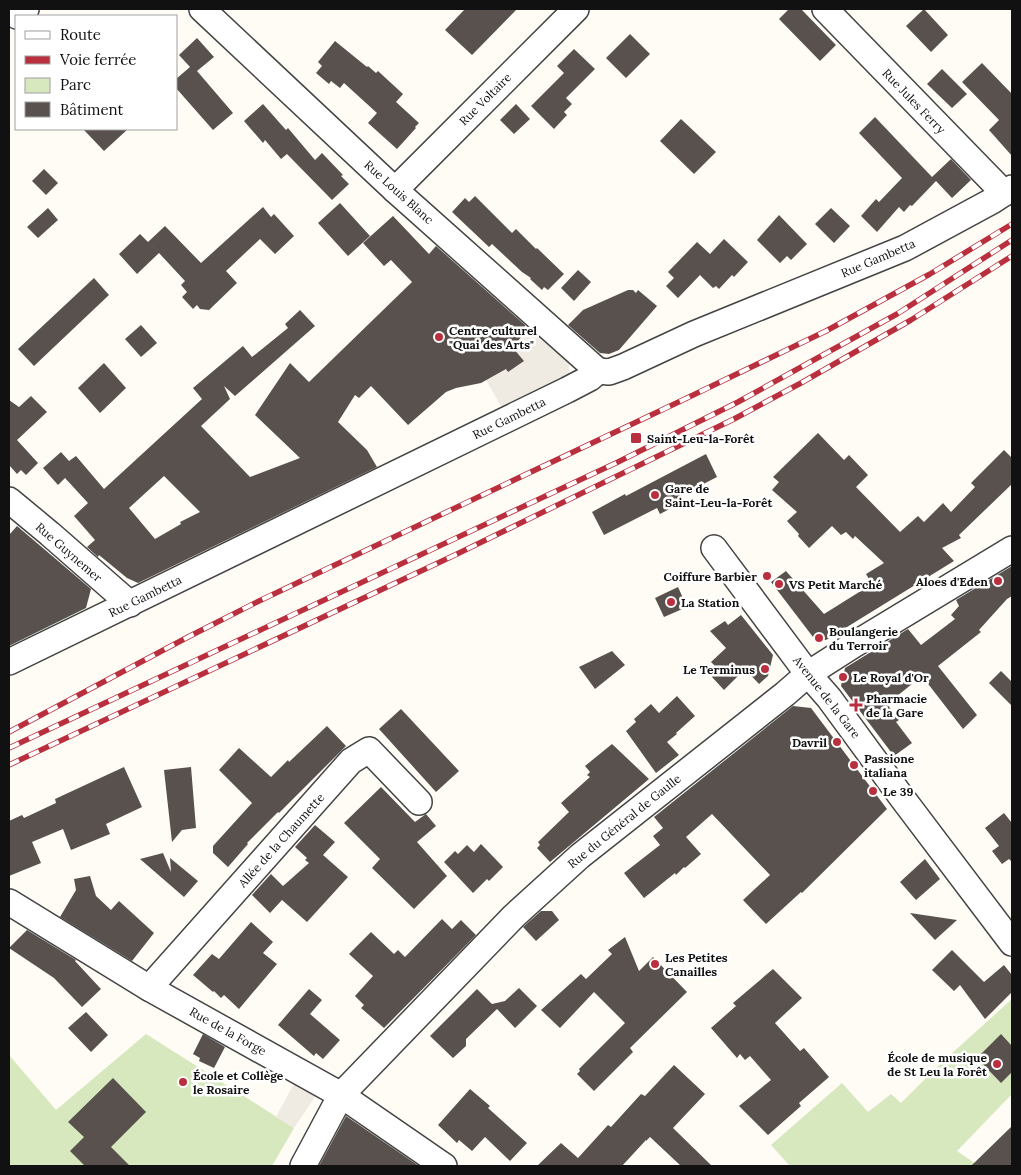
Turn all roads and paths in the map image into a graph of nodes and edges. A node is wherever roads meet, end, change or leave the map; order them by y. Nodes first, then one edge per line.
1 (202, 9) edge
2 (576, 9) edge
3 (825, 9) edge
4 (395, 190) junction
5 (1008, 190) edge
6 (598, 371) junction
7 (9, 500) edge
8 (714, 548) dead end
9 (1012, 549) edge
10 (130, 604) junction
11 (9, 662) edge
12 (808, 674) junction
13 (419, 802) dead end
14 (9, 902) edge
15 (1012, 943) edge
16 (149, 988) junction
17 (341, 1095) junction
18 (303, 1166) edge
19 (444, 1166) edge

1 - 4 street, Rue Louis Blanc
2 - 4 street, Rue Voltaire
3 - 5 street, Rue Jules Ferry
4 - 6 street, Rue Louis Blanc
5 - 6 street, Rue Gambetta
6 - 10 street, Rue Gambetta
7 - 10 street, Rue Guynemer
8 - 12 street, Avenue de la Gare
9 - 12 street, Rue du Général de Gaulle
10 - 11 street, Rue Gambetta
12 - 15 street, Avenue de la Gare
12 - 17 street, Rue du Général de Gaulle
13 - 16 street, Allée de la Chaumette
14 - 16 street, Rue de la Forge
16 - 17 street, Rue de la Forge
17 - 18 street, Rue du Général de Gaulle
17 - 19 street, Rue de la Forge

